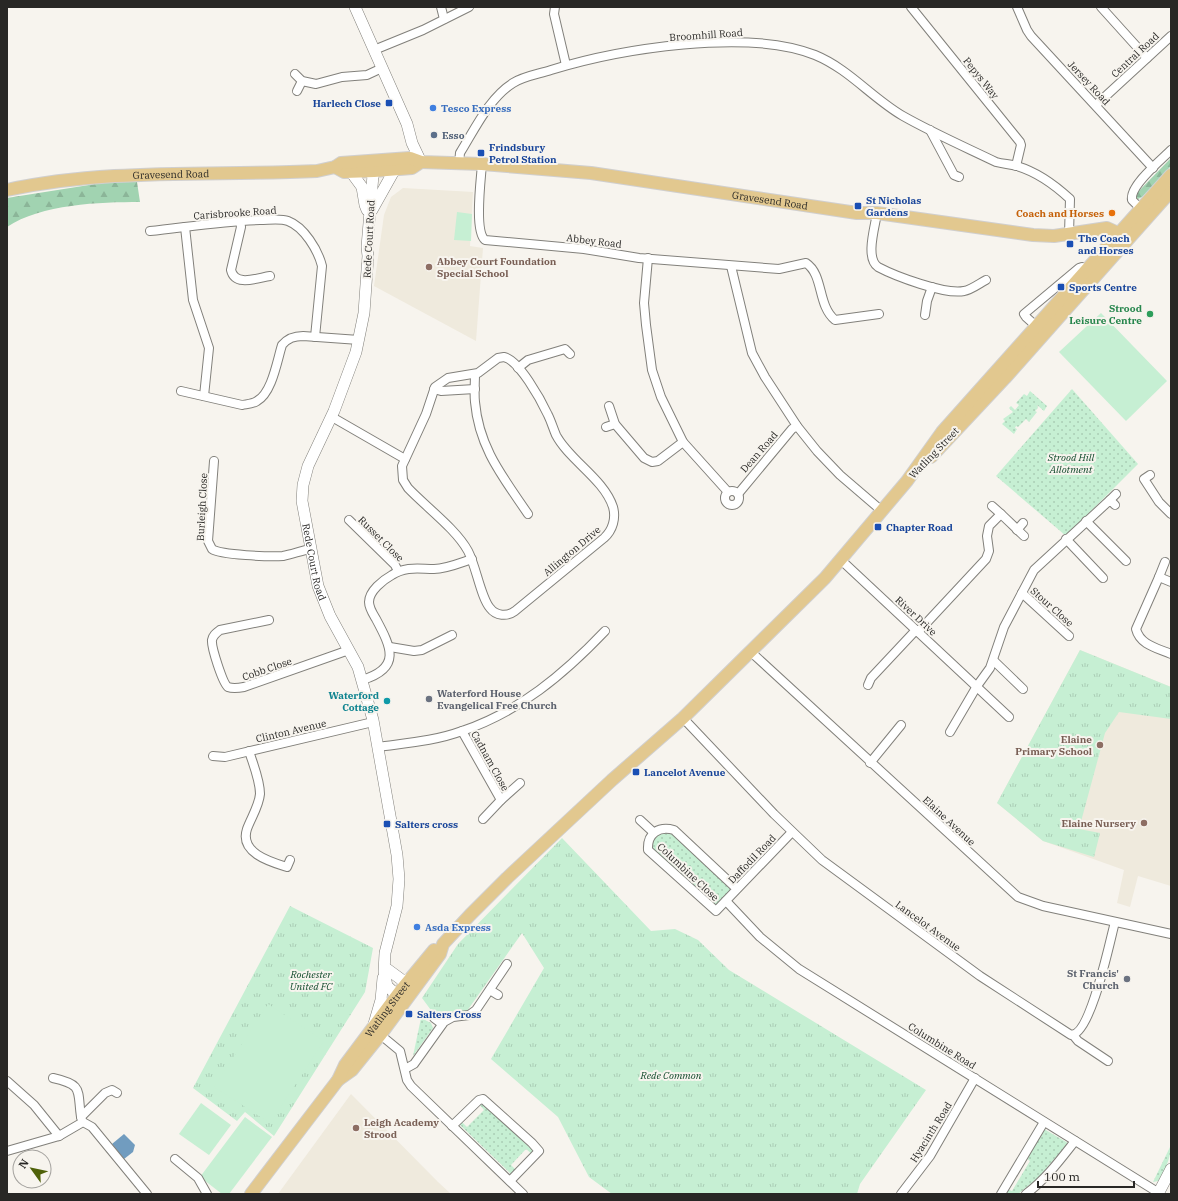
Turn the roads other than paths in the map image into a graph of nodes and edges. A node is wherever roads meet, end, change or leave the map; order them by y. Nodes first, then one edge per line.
1 (355, 7) edge
2 (441, 7) edge
3 (469, 7) edge
4 (555, 7) edge
5 (911, 7) edge
6 (1017, 7) edge
7 (1101, 7) edge
8 (444, 19) junction
9 (1171, 36) edge
10 (374, 50) junction
11 (1147, 58) junction
12 (566, 65) junction
13 (382, 68) junction
14 (295, 74) dead end
15 (302, 81) junction
16 (298, 91) dead end
17 (1096, 105) junction
18 (930, 130) junction
19 (411, 138) junction
20 (1171, 150) edge
21 (421, 162) junction
22 (459, 163) junction
23 (397, 164) junction
24 (482, 164) junction
25 (374, 166) junction
26 (1016, 166) junction
27 (335, 167) junction
28 (1153, 168) junction
29 (351, 172) junction
30 (1171, 175) edge
31 (959, 177) dead end
32 (1171, 184) edge
33 (7, 190) edge
34 (1171, 191) edge
35 (877, 213) junction
36 (1144, 213) junction
37 (370, 214) junction
38 (240, 221) junction
39 (186, 227) junction
40 (150, 231) dead end
41 (1118, 233) junction
42 (1069, 234) junction
43 (648, 258) junction
44 (731, 266) junction
45 (270, 276) dead end
46 (986, 280) dead end
47 (1091, 282) junction
48 (932, 287) junction
49 (879, 314) dead end
50 (926, 315) dead end
51 (1036, 326) junction
52 (315, 337) junction
53 (359, 340) junction
54 (567, 348) dead end
55 (1030, 350) junction
56 (518, 368) junction
57 (475, 374) junction
58 (988, 380) junction
59 (475, 389) junction
60 (434, 390) junction
61 (181, 391) dead end
62 (204, 396) junction
63 (609, 406) dead end
64 (332, 417) junction
65 (615, 424) junction
66 (797, 426) junction
67 (606, 427) dead end
68 (683, 442) junction
69 (405, 459) junction
70 (214, 461) dead end
71 (1150, 475) dead end
72 (907, 481) junction
73 (728, 492) junction
74 (738, 494) junction
75 (1116, 494) dead end
76 (992, 506) dead end
77 (882, 511) junction
78 (528, 514) dead end
79 (1001, 514) junction
80 (1171, 514) edge
81 (349, 520) dead end
82 (1086, 522) junction
83 (1023, 523) dead end
84 (1017, 530) junction
85 (1024, 536) dead end
86 (1066, 539) junction
87 (310, 549) junction
88 (472, 559) junction
89 (842, 560) junction
90 (1126, 561) dead end
91 (1165, 562) dead end
92 (398, 571) junction
93 (1158, 577) junction
94 (1103, 578) dead end
95 (1171, 582) edge
96 (1022, 593) junction
97 (268, 620) dead end
98 (605, 631) dead end
99 (917, 631) junction
100 (452, 635) dead end
101 (1069, 636) dead end
102 (390, 647) junction
103 (349, 650) junction
104 (751, 652) junction
105 (1171, 654) edge
106 (994, 661) junction
107 (362, 680) junction
108 (868, 685) dead end
109 (977, 686) junction
110 (1024, 689) dead end
111 (1009, 717) dead end
112 (683, 718) junction
113 (373, 722) junction
114 (902, 725) dead end
115 (462, 731) junction
116 (950, 732) dead end
117 (378, 747) junction
118 (249, 752) junction
119 (213, 756) dead end
120 (870, 763) junction
121 (520, 783) dead end
122 (501, 800) junction
123 (483, 820) dead end
124 (640, 820) dead end
125 (653, 832) junction
126 (792, 832) junction
127 (290, 860) dead end
128 (737, 889) junction
129 (726, 901) junction
130 (1115, 922) junction
131 (1171, 934) edge
132 (507, 964) dead end
133 (385, 966) junction
134 (414, 981) junction
135 (490, 990) junction
136 (498, 995) dead end
137 (403, 996) junction
138 (434, 1018) dead end
139 (440, 1027) junction
140 (377, 1031) junction
141 (1072, 1035) junction
142 (1108, 1061) dead end
143 (405, 1069) junction
144 (53, 1078) dead end
145 (975, 1078) junction
146 (7, 1082) edge
147 (117, 1093) dead end
148 (82, 1119) junction
149 (1044, 1122) junction
150 (452, 1126) junction
151 (59, 1136) junction
152 (1075, 1141) junction
153 (7, 1151) edge
154 (175, 1159) dead end
155 (1171, 1169) edge
156 (510, 1181) junction
157 (1159, 1193) edge
158 (147, 1194) edge
159 (207, 1194) edge
160 (251, 1194) edge
161 (523, 1194) edge
162 (902, 1194) edge
163 (1001, 1194) edge
164 (1026, 1194) edge

1 - 10 main road
2 - 8 street
3 - 8 street
4 - 12 street
5 - 26 street, Pepys Way
6 - 17 street, Jersey Road
7 - 11 street
8 - 10 street
9 - 11 street, Central Road
10 - 13 main road
11 - 17 street, Central Road
12 - 18 street, Broomhill Road
12 - 22 street, Broomhill Road
13 - 15 street
13 - 19 main road
14 - 15 street
15 - 16 street
17 - 28 street, Jersey Road
18 - 26 street, Broomhill Road
18 - 31 street
19 - 21 main road
19 - 23 main road
20 - 28 street
21 - 22 main road, Gravesend Road
21 - 23 main road, Gravesend Road
22 - 24 main road, Gravesend Road
23 - 25 main road, Gravesend Road
23 - 37 main road
24 - 35 main road, Gravesend Road
24 - 43 street, Abbey Road
25 - 27 main road, Gravesend Road
25 - 29 main road, Gravesend Road
25 - 37 main road, Rede Court Road
26 - 42 street, Broomhill Road
27 - 29 main road, Gravesend Road
27 - 33 main road, Gravesend Road
28 - 36 street
29 - 37 main road
30 - 36 main road
32 - 36 main road
34 - 36 main road
35 - 42 main road, Gravesend Road
35 - 48 street
36 - 41 main road, Watling Street
36 - 47 main road, Watling Street
37 - 53 main road, Rede Court Road
38 - 39 street, Carisbrooke Road
38 - 45 street
38 - 52 street, Carisbrooke Road
39 - 40 street, Carisbrooke Road
39 - 62 street
41 - 42 main road, Gravesend Road
41 - 51 main road, Watling Street
43 - 44 street, Abbey Road
43 - 68 street
44 - 49 street, Abbey Road
44 - 66 street
46 - 48 street
47 - 51 main road, Watling Street
47 - 55 main road, Watling Street
48 - 50 street
51 - 58 main road, Watling Street
52 - 53 street
52 - 62 street
53 - 64 main road, Rede Court Road
54 - 56 street
55 - 58 main road, Watling Street
55 - 72 main road, Watling Street
56 - 57 street, Allington Drive
56 - 88 street, Allington Drive
57 - 59 street
57 - 60 street, Allington Drive
58 - 72 main road, Watling Street
59 - 60 street
59 - 78 street
60 - 69 street, Allington Drive
61 - 62 street
63 - 65 street
64 - 69 street
64 - 87 main road, Rede Court Road
65 - 67 street
65 - 68 street
66 - 74 street, Dean Road
66 - 77 street
68 - 73 street
69 - 88 street, Allington Drive
70 - 87 street, Burleigh Close
71 - 80 street
72 - 77 main road, Watling Street
73 - 74 street
73 - 74 street, Dean Road
75 - 82 street, Stour Close
76 - 79 street
77 - 89 main road, Watling Street
79 - 84 street
79 - 99 street
81 - 92 street, Russet Close
82 - 86 street, Stour Close
82 - 90 street
83 - 84 street
84 - 85 street
86 - 94 street
86 - 96 street, Stour Close
87 - 103 main road, Rede Court Road
88 - 92 street
89 - 99 street, River Drive
89 - 104 main road, Watling Street
91 - 93 street
92 - 102 street
93 - 95 street
93 - 105 street
96 - 101 street, Stour Close
96 - 106 street, Stour Close
97 - 103 street, Cobb Close
98 - 115 street
99 - 108 street
99 - 109 street, River Drive
100 - 102 street
102 - 107 street
103 - 107 main road, Rede Court Road
104 - 112 main road, Watling Street
104 - 120 street, Elaine Avenue
106 - 109 street, Stour Close
106 - 110 street
107 - 113 main road, Rede Court Road
109 - 111 street, River Drive
109 - 116 street
112 - 126 street, Lancelot Avenue
112 - 134 main road, Watling Street
113 - 117 main road, Rede Court Road
113 - 118 street, Clinton Avenue
114 - 120 street
115 - 117 street
115 - 122 street, Cadnam Close
117 - 133 main road, Rede Court Road
118 - 119 street, Clinton Avenue
118 - 127 street
120 - 130 street, Elaine Avenue
121 - 122 street, Cadnam Close
122 - 123 street, Cadnam Close
124 - 125 street, Columbine Close
125 - 128 street, Columbine Close
125 - 129 street, Columbine Close
126 - 128 street, Daffodil Road
126 - 141 street, Lancelot Avenue
128 - 129 street, Daffodil Road
129 - 145 street, Columbine Road
130 - 131 street, Elaine Avenue
130 - 141 street
132 - 135 street
133 - 134 main road
133 - 137 main road, Rede Court Road
133 - 140 main road
134 - 137 main road, Watling Street
135 - 136 street
135 - 139 street
137 - 140 main road, Watling Street
138 - 139 street
139 - 143 street
140 - 143 street
140 - 160 main road, Watling Street
141 - 142 street, Lancelot Avenue
143 - 150 street
144 - 148 street
145 - 149 street, Columbine Road
145 - 162 street, Hyacinth Road
146 - 151 street
147 - 148 street
148 - 151 street
148 - 158 street
149 - 152 street, Columbine Road
149 - 163 street
150 - 156 street
150 - 156 street
151 - 153 street
152 - 157 street, Columbine Road
152 - 164 street
154 - 159 street
155 - 157 main road
156 - 161 street

